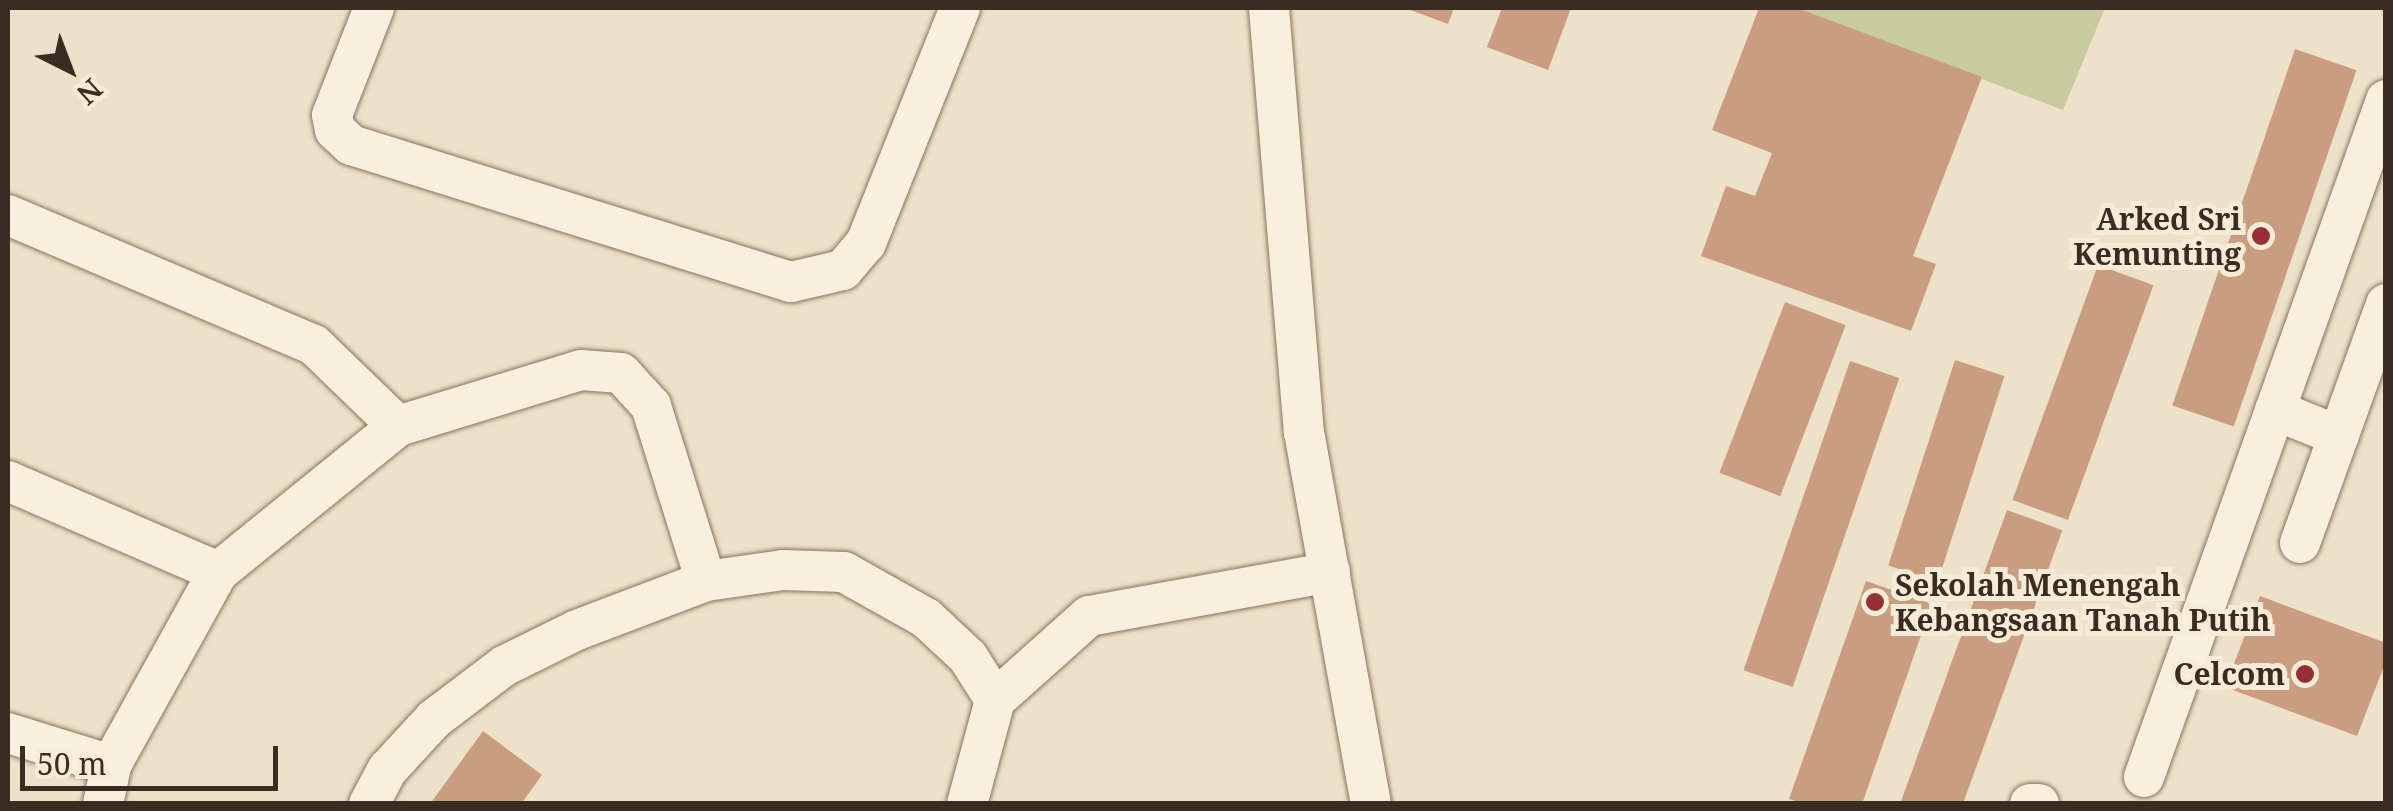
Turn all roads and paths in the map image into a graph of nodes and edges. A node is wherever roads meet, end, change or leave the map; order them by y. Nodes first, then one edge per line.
1 (374, 8) edge
2 (960, 8) edge
3 (1269, 8) edge
4 (2386, 100) edge
5 (8, 215) edge
6 (2386, 304) edge
7 (2275, 410) junction
8 (398, 426) junction
9 (2339, 436) junction
10 (8, 480) edge
11 (2300, 542) dead end
12 (218, 572) junction
13 (1330, 572) junction
14 (706, 581) junction
15 (995, 700) junction
16 (8, 733) edge
17 (2144, 777) dead end
18 (107, 784) edge
19 (369, 804) edge
20 (967, 804) edge
21 (1370, 804) edge

1 - 2 street
3 - 13 street
4 - 7 street
5 - 8 street
6 - 9 street
7 - 9 street
7 - 17 street
8 - 12 street
8 - 14 street
9 - 11 street
10 - 12 street
12 - 18 street
13 - 15 street
13 - 21 street
14 - 15 street
14 - 19 street
15 - 20 street
16 - 18 street

